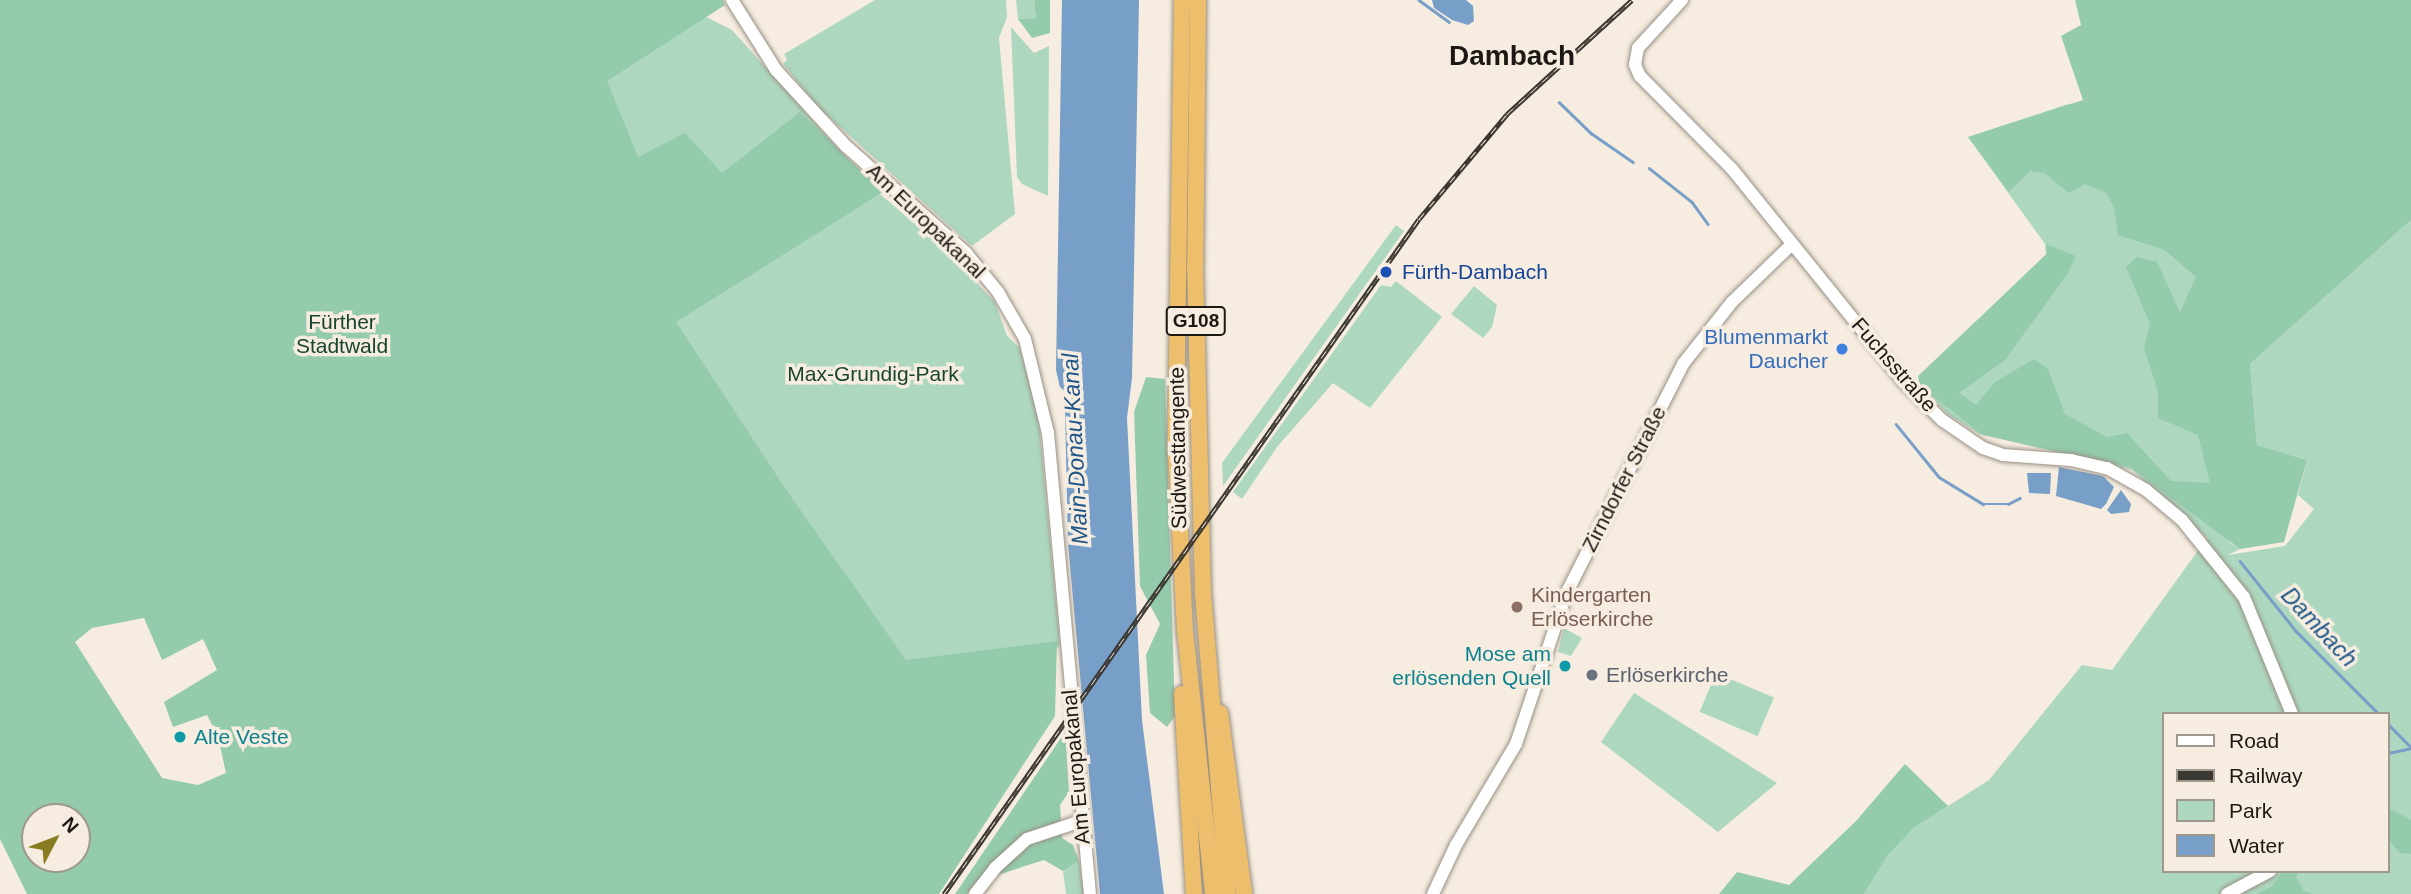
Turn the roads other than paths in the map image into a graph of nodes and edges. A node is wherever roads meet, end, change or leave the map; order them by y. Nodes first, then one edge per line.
1 (732, 0) edge
2 (1182, 0) edge
3 (1198, 0) edge
4 (1682, 0) edge
5 (1791, 245) junction
6 (1185, 630) junction
7 (1205, 642) junction
8 (2291, 712) edge
9 (1081, 821) junction
10 (2266, 873) edge
11 (975, 894) edge
12 (1090, 894) edge
13 (1195, 894) edge
14 (1213, 894) edge
15 (1228, 894) edge
16 (1244, 894) edge
17 (1433, 894) edge
18 (2227, 894) edge

1 - 9 main road, Am Europakanal
2 - 6 highway, Südwesttangente / G108
3 - 7 highway, Südwesttangente / G108
4 - 5 main road, Fuchsstraße
5 - 8 main road, Fuchsstraße
5 - 17 main road, Zirndorfer Straße
6 - 13 highway
6 - 14 highway, Südwesttangente / G108
7 - 15 highway, Südwesttangente / G108
7 - 16 highway
9 - 11 main road
9 - 12 main road, Am Europakanal
10 - 18 main road

